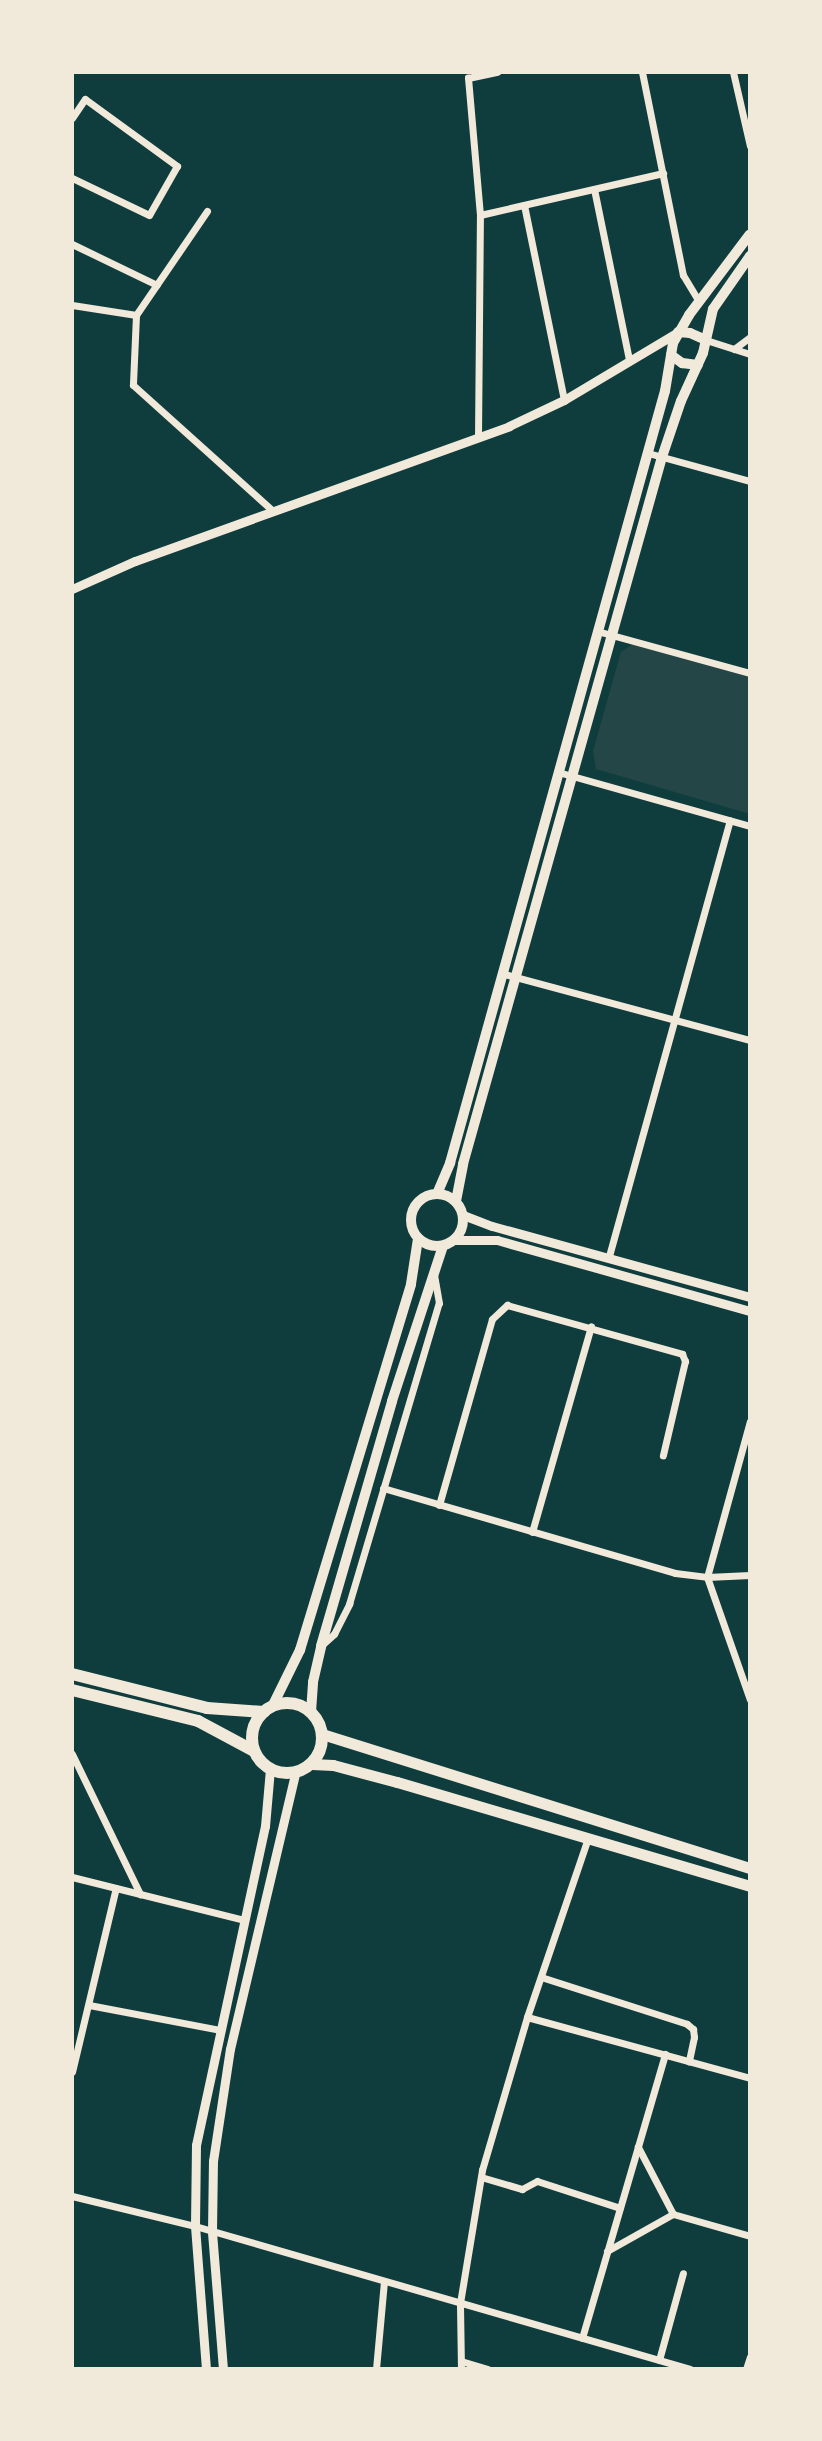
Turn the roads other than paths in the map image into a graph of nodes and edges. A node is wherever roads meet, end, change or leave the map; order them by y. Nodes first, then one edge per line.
1 (497, 72) edge
2 (642, 72) edge
3 (733, 72) edge
4 (72, 118) edge
5 (750, 146) edge
6 (663, 173) junction
7 (72, 178) edge
8 (594, 189) junction
9 (524, 205) junction
10 (207, 211) dead end
11 (480, 215) junction
12 (750, 234) edge
13 (72, 244) edge
14 (750, 256) edge
15 (157, 285) junction
16 (710, 286) junction
17 (722, 294) junction
18 (699, 302) junction
19 (72, 305) edge
20 (136, 315) junction
21 (678, 332) junction
22 (750, 337) edge
23 (706, 340) junction
24 (734, 349) junction
25 (750, 354) edge
26 (671, 355) junction
27 (629, 360) junction
28 (698, 365) junction
29 (564, 400) junction
30 (478, 438) junction
31 (648, 453) junction
32 (662, 457) junction
33 (750, 481) edge
34 (272, 510) junction
35 (72, 589) edge
36 (597, 631) junction
37 (612, 635) junction
38 (750, 673) edge
39 (558, 772) junction
40 (574, 776) junction
41 (730, 821) junction
42 (750, 826) edge
43 (501, 973) junction
44 (516, 978) junction
45 (674, 1020) junction
46 (750, 1040) edge
47 (437, 1194) junction
48 (456, 1201) junction
49 (463, 1215) junction
50 (418, 1239) junction
51 (455, 1240) junction
52 (443, 1246) junction
53 (609, 1256) junction
54 (433, 1271) junction
55 (750, 1297) edge
56 (750, 1311) edge
57 (591, 1326) junction
58 (750, 1421) edge
59 (663, 1455) dead end
60 (383, 1488) junction
61 (439, 1505) junction
62 (532, 1532) junction
63 (750, 1575) edge
64 (707, 1577) junction
65 (321, 1646) junction
66 (72, 1674) edge
67 (72, 1690) edge
68 (750, 1700) edge
69 (268, 1709) junction
70 (311, 1712) junction
71 (322, 1734) junction
72 (254, 1751) junction
73 (72, 1754) edge
74 (312, 1764) junction
75 (270, 1769) junction
76 (295, 1773) junction
77 (588, 1838) junction
78 (750, 1868) edge
79 (72, 1877) edge
80 (750, 1886) edge
81 (116, 1888) junction
82 (140, 1894) junction
83 (244, 1920) junction
84 (541, 1977) junction
85 (89, 2005) junction
86 (527, 2017) junction
87 (220, 2030) junction
88 (665, 2054) junction
89 (689, 2061) junction
90 (72, 2072) edge
91 (750, 2078) edge
92 (638, 2147) junction
93 (481, 2177) junction
94 (72, 2196) edge
95 (620, 2208) junction
96 (673, 2214) junction
97 (195, 2226) junction
98 (212, 2231) junction
99 (750, 2236) edge
100 (607, 2251) junction
101 (683, 2273) dead end
102 (384, 2281) junction
103 (460, 2303) junction
104 (582, 2338) junction
105 (750, 2357) edge
106 (659, 2360) junction
107 (461, 2365) edge
108 (206, 2369) edge
109 (223, 2369) edge
110 (376, 2369) edge
111 (488, 2369) edge
112 (690, 2369) edge
113 (746, 2369) edge

1 - 11 street
2 - 6 street
3 - 5 street
4 - 7 street
6 - 8 street
6 - 18 street
8 - 9 street
8 - 27 street
9 - 11 street
9 - 29 street
10 - 15 street
11 - 30 street
12 - 16 main road
13 - 15 street
14 - 17 main road
15 - 20 street
16 - 17 main road
16 - 18 main road
17 - 23 main road
18 - 21 main road
19 - 20 street
20 - 34 street
21 - 23 main road
21 - 26 main road
21 - 27 street
22 - 24 street
23 - 24 street
23 - 28 main road
24 - 25 street
26 - 28 main road
26 - 31 main road
27 - 29 street
28 - 32 main road
29 - 30 street
30 - 34 street
31 - 32 street
31 - 36 main road
32 - 33 street
32 - 37 main road
34 - 35 street
36 - 37 street
36 - 39 main road
37 - 38 street
37 - 40 main road
39 - 40 street
39 - 43 main road
40 - 41 street
40 - 44 main road
41 - 42 street
41 - 45 street
43 - 44 street
43 - 47 main road
44 - 45 street
44 - 48 main road
45 - 46 street
45 - 53 street
47 - 48 main road
47 - 50 main road
48 - 49 main road
49 - 51 main road
49 - 53 street
50 - 52 main road
50 - 69 main road
51 - 52 main road
51 - 56 street
52 - 54 main road
53 - 55 street
54 - 60 street
54 - 65 main road
57 - 59 street
57 - 61 street
57 - 62 street
58 - 64 street
60 - 61 street
60 - 65 street
61 - 62 street
62 - 64 street
63 - 64 street
64 - 68 street
65 - 70 main road
66 - 69 highway
67 - 72 highway
69 - 70 highway
69 - 72 highway
70 - 71 highway
71 - 74 highway
71 - 78 main road
72 - 75 highway
73 - 82 street
74 - 76 highway
74 - 77 main road
75 - 76 highway
75 - 83 street
76 - 98 street
77 - 80 main road
77 - 84 street
79 - 81 street
81 - 82 street
81 - 85 street
82 - 83 street
83 - 87 street
84 - 86 street
84 - 89 street
85 - 87 street
85 - 90 street
86 - 88 street
86 - 93 street
87 - 97 street
88 - 89 street
88 - 92 street
89 - 91 street
92 - 95 street
92 - 96 street
93 - 95 street
93 - 103 street
94 - 97 street
95 - 100 street
96 - 99 street
96 - 100 street
97 - 98 street
97 - 108 street
98 - 102 street
98 - 109 street
100 - 104 street
101 - 106 street
102 - 103 street
102 - 110 street
103 - 104 street
103 - 107 street
104 - 106 street
105 - 113 street
106 - 112 street
107 - 111 street

